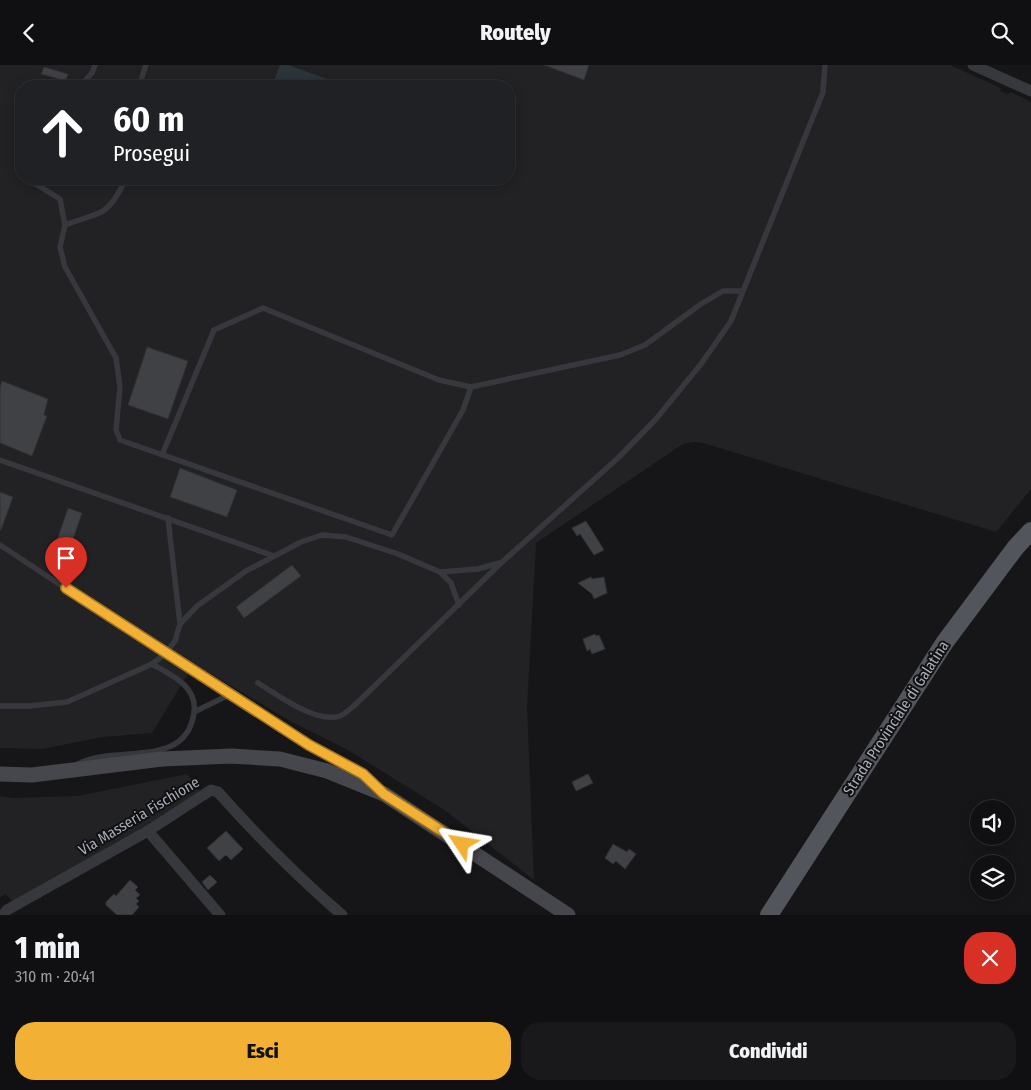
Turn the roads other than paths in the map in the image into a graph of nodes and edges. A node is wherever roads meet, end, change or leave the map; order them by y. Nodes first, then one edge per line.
1 (95, 65) edge
2 (146, 65) edge
3 (825, 65) edge
4 (973, 65) edge
5 (86, 80) edge
6 (141, 80) edge
7 (1031, 91) edge
8 (37, 185) edge
9 (122, 185) edge
10 (65, 225) junction
11 (742, 291) junction
12 (471, 387) junction
13 (162, 455) junction
14 (0, 459) edge
15 (168, 518) junction
16 (1031, 531) edge
17 (0, 545) edge
18 (274, 556) junction
19 (501, 563) junction
20 (440, 572) junction
21 (459, 605) junction
22 (180, 624) junction
23 (165, 653) junction
24 (152, 664) junction
25 (258, 683) dead end
26 (231, 694) junction
27 (0, 706) edge
28 (194, 712) junction
29 (67, 770) junction
30 (0, 774) edge
31 (384, 794) junction
32 (148, 831) junction
33 (559, 913) edge
34 (771, 914) edge
35 (3, 915) edge
36 (220, 915) edge
37 (342, 915) edge

1 - 5 lane
2 - 6 lane
3 - 11 lane
4 - 7 street
8 - 10 lane
9 - 10 lane
10 - 13 lane
11 - 12 lane
11 - 19 lane
12 - 13 lane
12 - 13 lane
14 - 15 lane
15 - 18 lane
15 - 22 lane
16 - 34 main road, Strada Provinciale di Galatina
17 - 23 lane
18 - 20 lane
18 - 22 lane
19 - 20 lane
19 - 21 lane
20 - 21 lane
21 - 25 lane
22 - 23 lane
23 - 24 lane
23 - 26 lane
24 - 27 lane
24 - 28 lane
26 - 28 lane
26 - 31 lane
28 - 29 lane
29 - 30 main road
29 - 31 main road
31 - 33 main road
32 - 35 street, Via Masseria Fischione
32 - 36 street
32 - 37 street, Via Masseria Fischione

